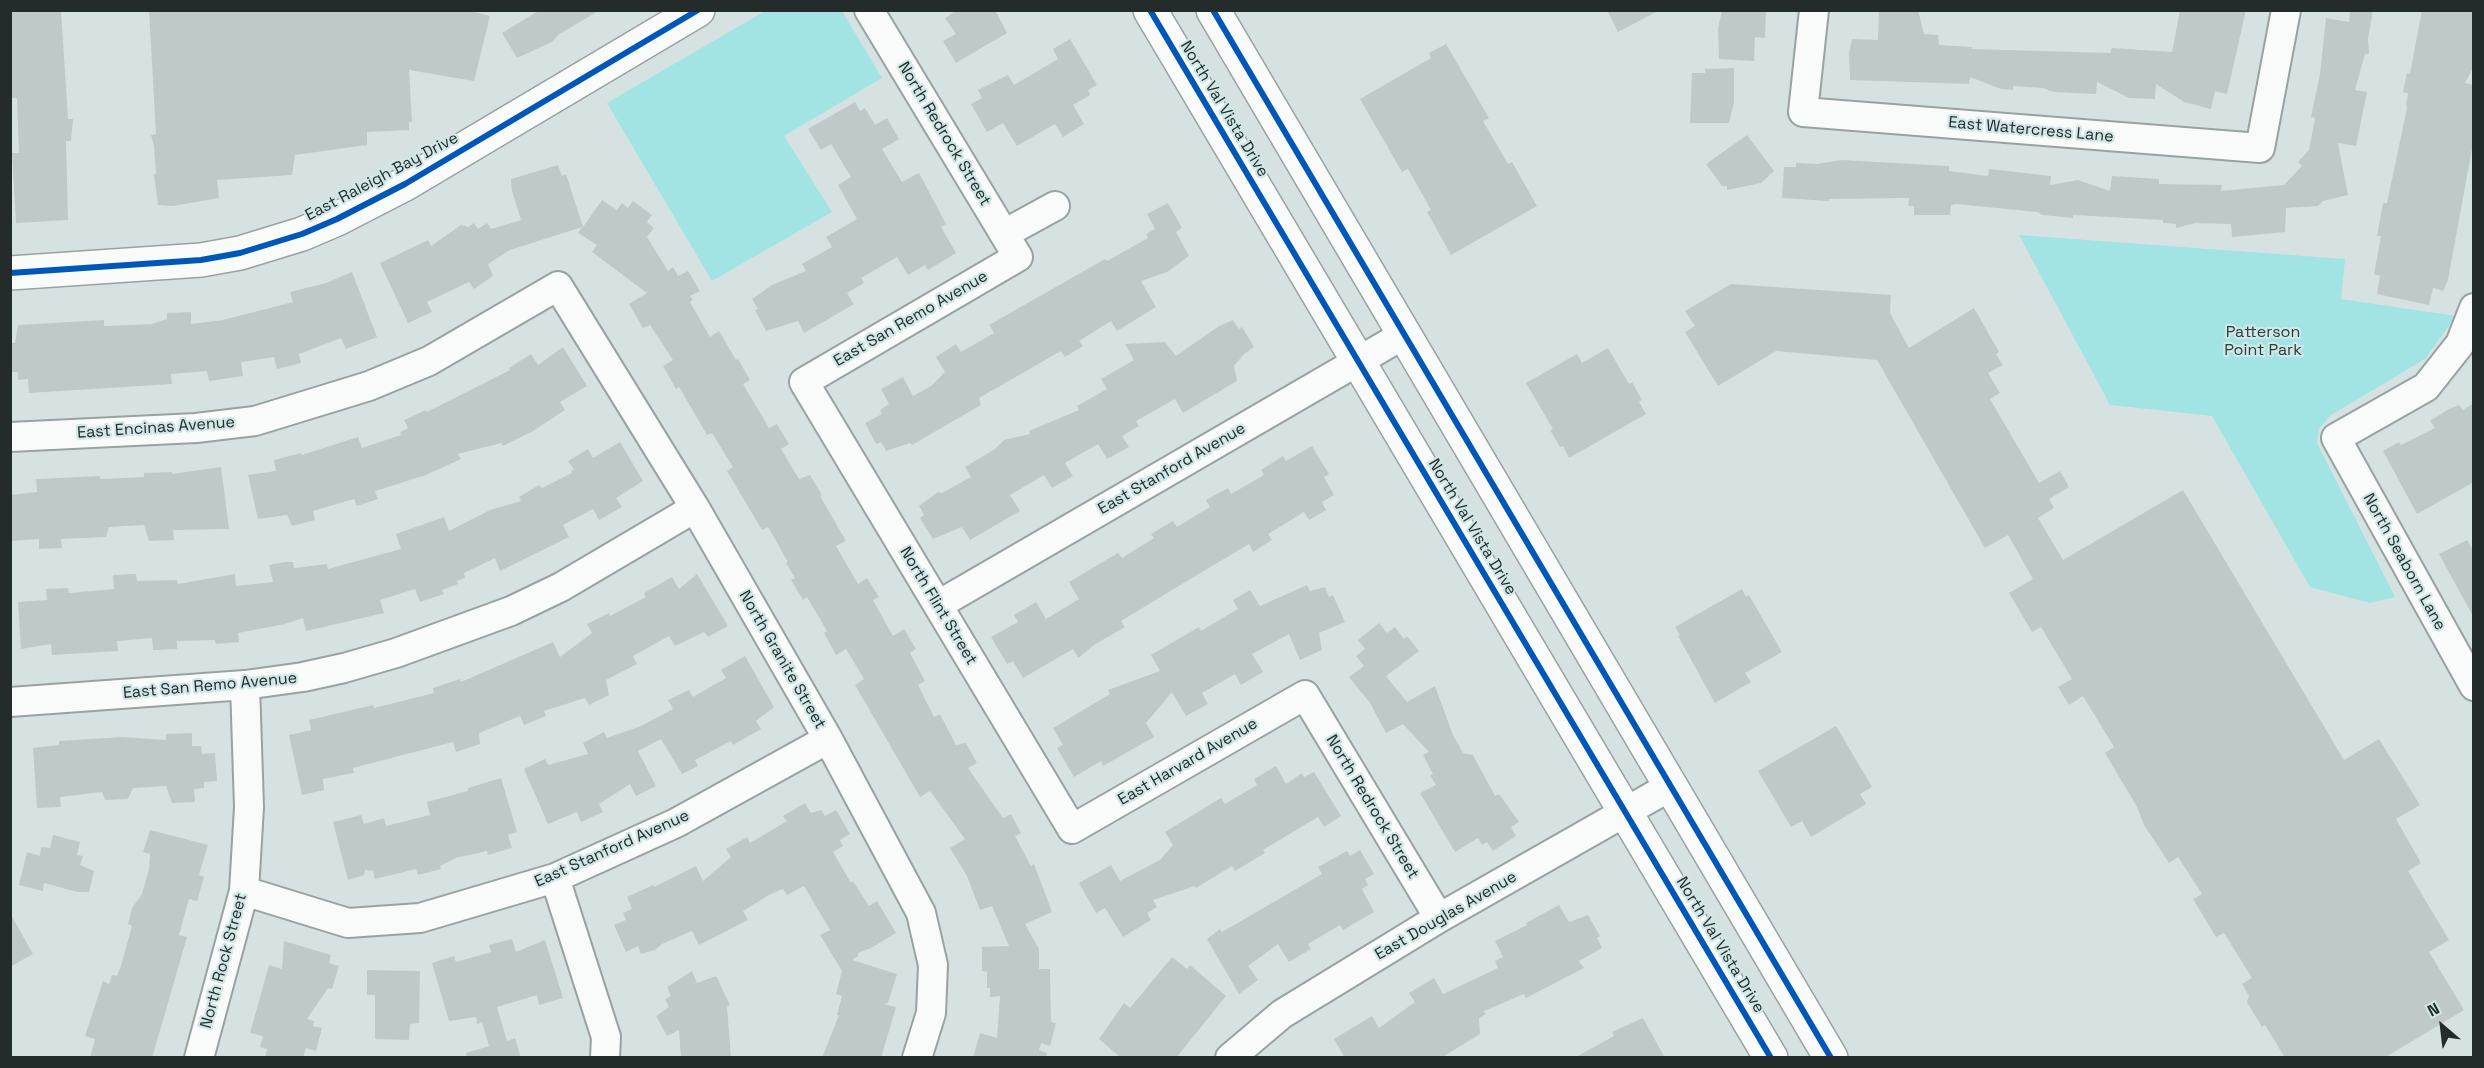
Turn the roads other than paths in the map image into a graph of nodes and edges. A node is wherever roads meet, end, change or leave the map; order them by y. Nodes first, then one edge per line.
1 (698, 10) edge
2 (869, 10) edge
3 (1150, 10) edge
4 (1214, 10) edge
5 (1814, 10) edge
6 (2286, 10) edge
7 (1055, 206) dead end
8 (1011, 246) junction
9 (10, 273) edge
10 (558, 286) joint
11 (2474, 308) edge
12 (1405, 334) junction
13 (1357, 362) junction
14 (804, 382) joint
15 (10, 437) edge
16 (695, 508) junction
17 (938, 605) junction
18 (2470, 672) edge
19 (245, 685) junction
20 (1305, 695) joint
21 (10, 702) edge
22 (828, 739) junction
23 (1671, 786) junction
24 (1626, 812) junction
25 (1072, 829) joint
26 (555, 878) junction
27 (244, 891) junction
28 (1439, 918) junction
29 (199, 1058) edge
30 (605, 1058) edge
31 (918, 1058) edge
32 (1230, 1058) edge
33 (1771, 1058) edge
34 (1831, 1058) edge

1 - 9 main road, East Raleigh Bay Drive
2 - 8 street, North Redrock Street
3 - 13 main road, North Val Vista Drive
4 - 12 main road
5 - 6 street, East Watercress Lane
7 - 8 street, East San Remo Avenue
8 - 14 street, East San Remo Avenue
10 - 15 street, East Encinas Avenue
10 - 16 street, North Granite Street
11 - 18 street, North Seaborn Lane
12 - 13 street, East Stanford Avenue
12 - 23 main road
13 - 17 street, East Stanford Avenue
13 - 24 main road, North Val Vista Drive
14 - 17 street, North Flint Street
16 - 19 street, East San Remo Avenue
16 - 22 street, North Granite Street
17 - 25 street, North Flint Street
19 - 21 street, East San Remo Avenue
19 - 27 street, North Rock Street
20 - 25 street, East Harvard Avenue
20 - 28 street, North Redrock Street
22 - 26 street, East Stanford Avenue
22 - 31 street, North Granite Street
23 - 24 street, East Douglas Avenue
23 - 34 main road
24 - 28 street, East Douglas Avenue
24 - 33 main road, North Val Vista Drive
26 - 27 street, East Stanford Avenue
26 - 30 street
27 - 29 street, North Rock Street
28 - 32 street, East Douglas Avenue

